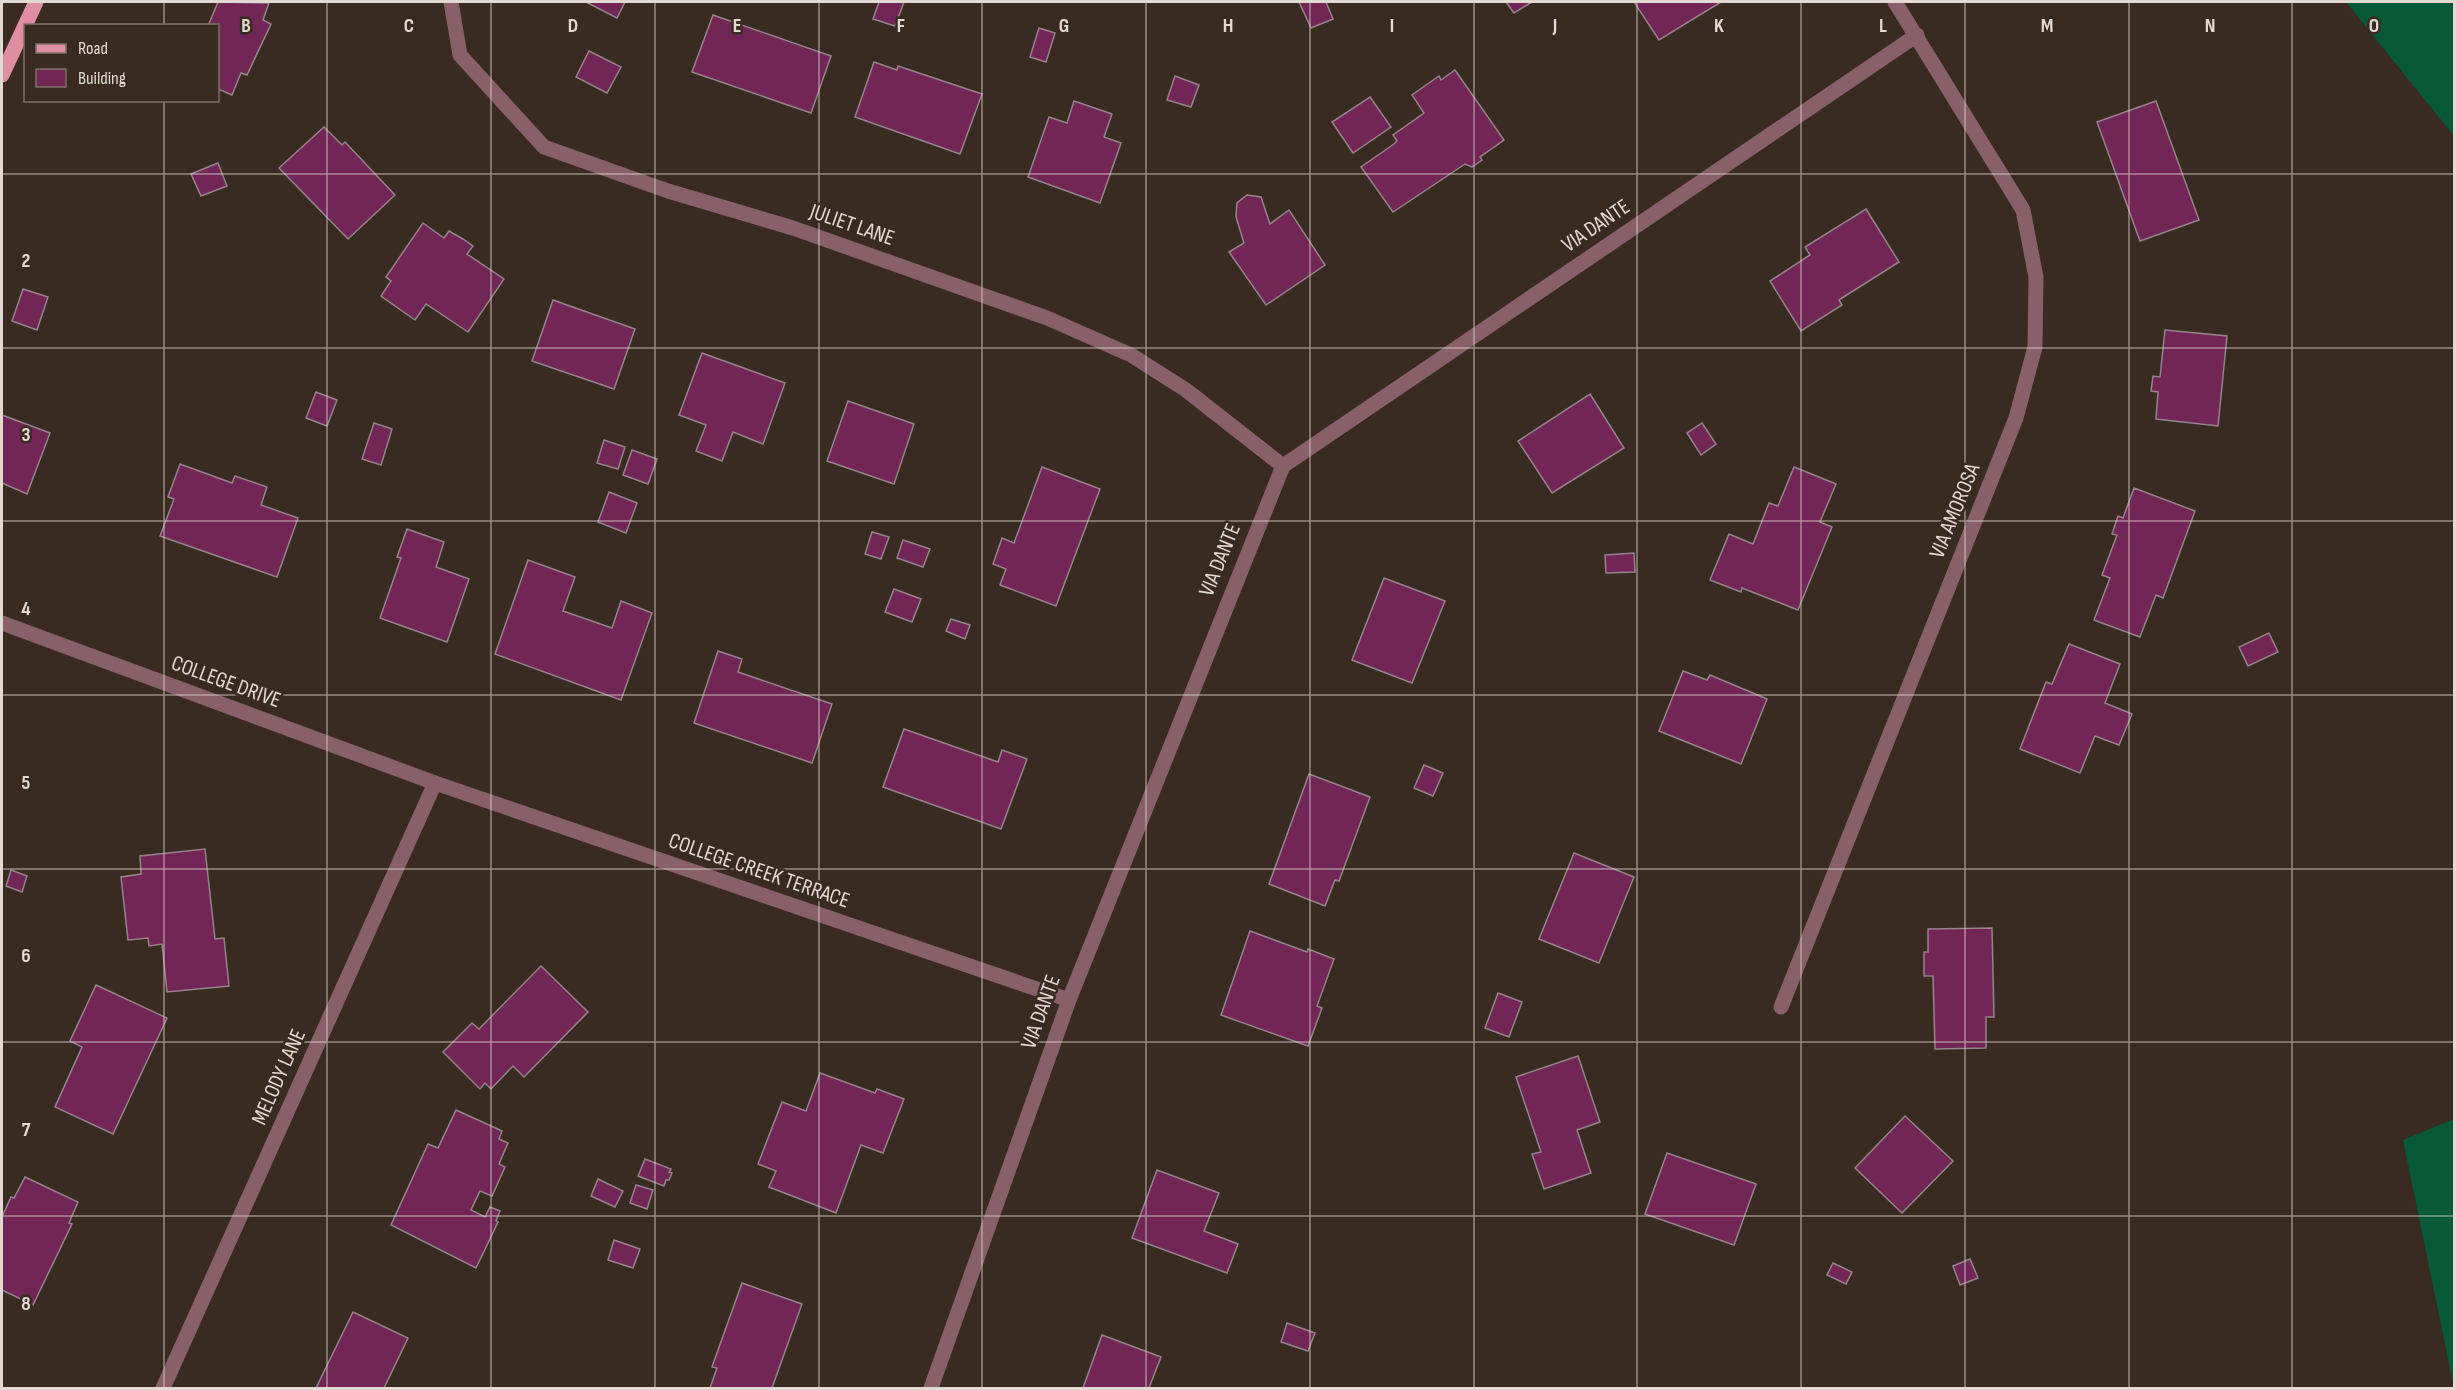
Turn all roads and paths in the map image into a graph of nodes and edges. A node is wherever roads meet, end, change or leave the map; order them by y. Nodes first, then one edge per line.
1 (36, 2) edge
2 (451, 2) edge
3 (1895, 2) edge
4 (26, 24) edge
5 (24, 28) edge
6 (1917, 35) junction
7 (2, 75) edge
8 (1283, 466) junction
9 (2, 623) edge
10 (435, 783) junction
11 (1069, 1000) junction
12 (1781, 1007) dead end
13 (163, 1389) edge
14 (931, 1389) edge

1 - 4 main road
2 - 8 street, JULIET LANE
3 - 6 street, VIA AMOROSA
5 - 7 main road
6 - 8 street, VIA DANTE
6 - 12 street, VIA AMOROSA
8 - 11 street, VIA DANTE
9 - 10 street, COLLEGE DRIVE
10 - 11 street, COLLEGE CREEK TERRACE
10 - 13 street, MELODY LANE
11 - 14 street, VIA DANTE

